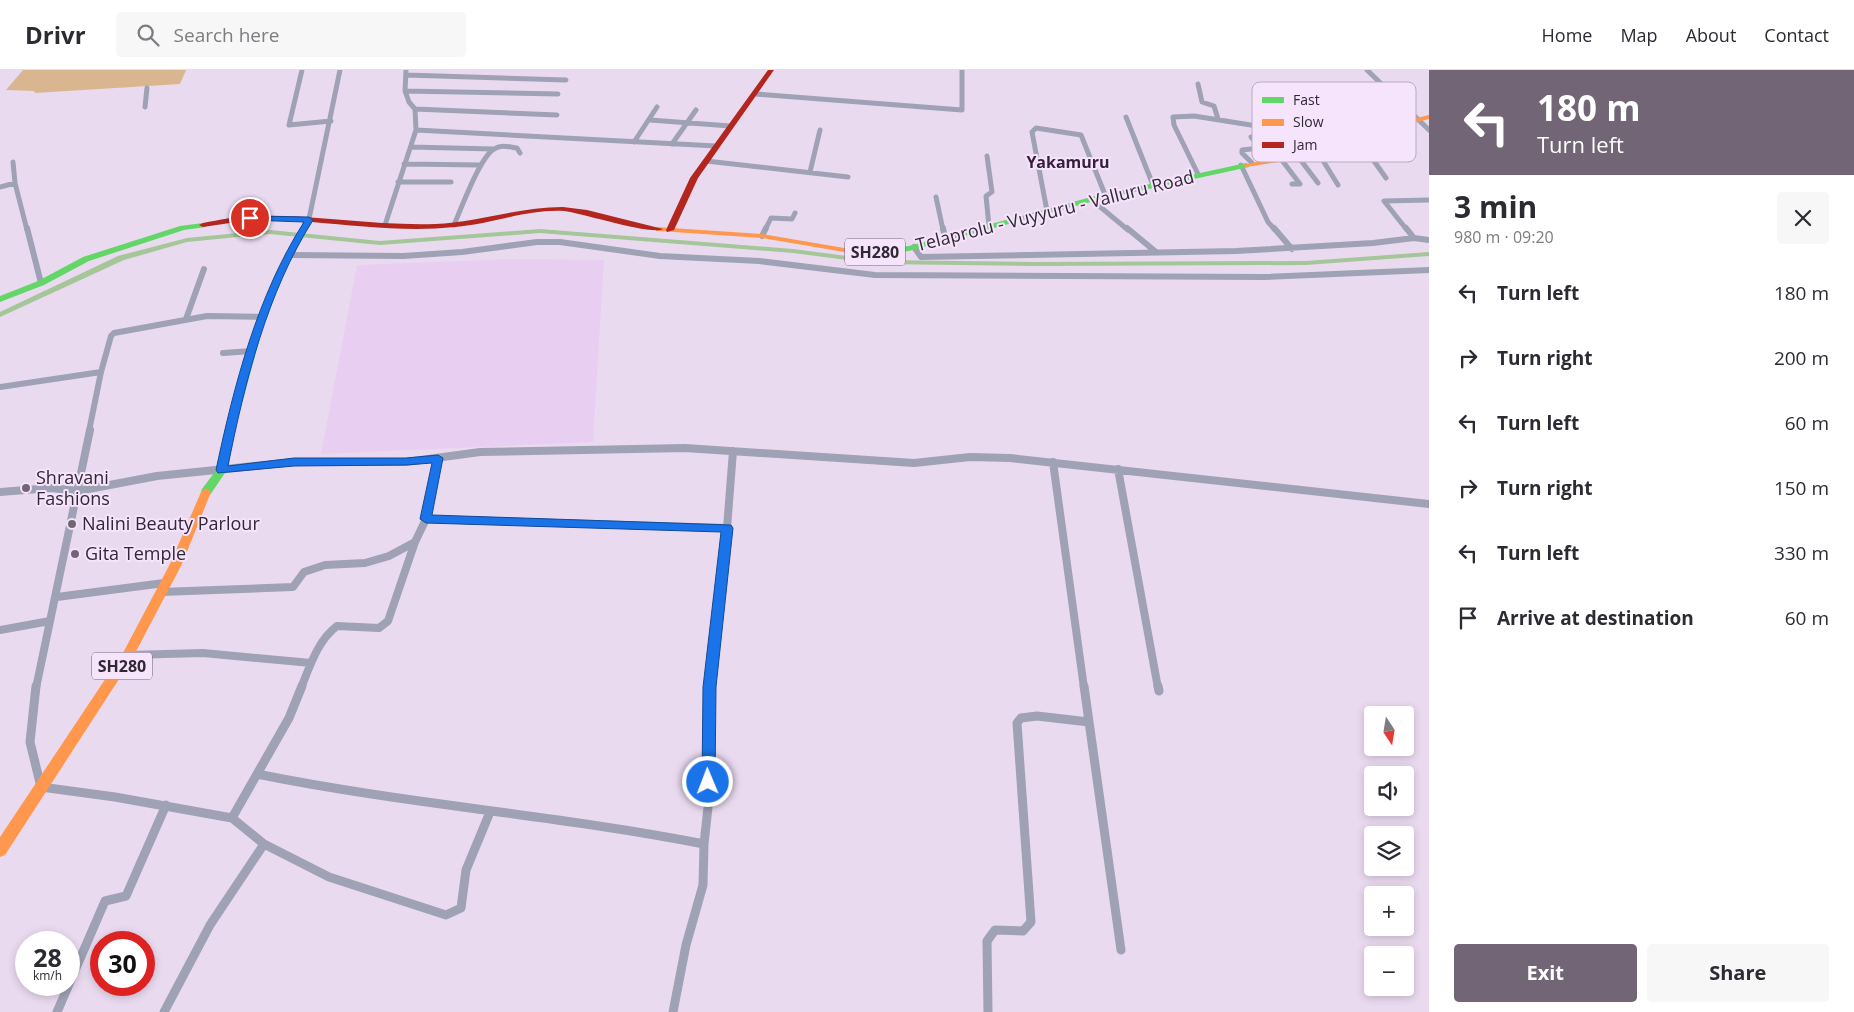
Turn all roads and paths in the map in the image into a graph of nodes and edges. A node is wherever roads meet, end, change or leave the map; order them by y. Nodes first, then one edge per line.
1 (302, 70) edge
2 (340, 70) edge
3 (771, 70) edge
4 (955, 70) edge
5 (962, 70) edge
6 (1367, 70) edge
7 (406, 72) edge
8 (566, 80) dead end
9 (1381, 82) edge
10 (1198, 84) dead end
11 (147, 88) dead end
12 (405, 90) junction
13 (558, 94) dead end
14 (756, 94) junction
15 (145, 107) dead end
16 (657, 107) dead end
17 (415, 109) junction
18 (696, 110) dead end
19 (557, 115) dead end
20 (1126, 116) dead end
21 (1218, 119) junction
22 (1424, 119) edge
23 (650, 120) junction
24 (331, 121) junction
25 (688, 122) junction
26 (730, 126) junction
27 (1240, 126) junction
28 (1252, 126) edge
29 (416, 130) junction
30 (820, 130) dead end
31 (1429, 130) edge
32 (1250, 137) edge
33 (634, 142) junction
34 (672, 144) junction
35 (716, 146) junction
36 (411, 147) junction
37 (493, 149) junction
38 (1252, 149) edge
39 (520, 153) dead end
40 (987, 156) dead end
41 (706, 161) junction
42 (13, 162) dead end
43 (1260, 162) edge
44 (1283, 162) edge
45 (1302, 162) edge
46 (1324, 162) edge
47 (1375, 162) edge
48 (404, 164) junction
49 (481, 164) junction
50 (1246, 164) junction
51 (810, 172) junction
52 (1198, 174) junction
53 (848, 177) dead end
54 (1386, 178) dead end
55 (398, 182) junction
56 (451, 182) dead end
57 (15, 183) junction
58 (1318, 183) dead end
59 (1292, 184) dead end
60 (1153, 185) junction
61 (1338, 185) dead end
62 (0, 187) edge
63 (936, 197) dead end
64 (1106, 197) junction
65 (1092, 200) junction
66 (1429, 200) edge
67 (1046, 211) junction
68 (795, 213) dead end
69 (307, 223) junction
70 (385, 225) junction
71 (454, 225) junction
72 (989, 226) junction
73 (670, 230) junction
74 (762, 236) junction
75 (945, 238) junction
76 (1414, 238) junction
77 (1429, 240) edge
78 (914, 247) junction
79 (1292, 249) junction
80 (290, 250) junction
81 (1156, 252) junction
82 (204, 269) dead end
83 (1429, 270) edge
84 (41, 284) junction
85 (0, 299) edge
86 (264, 317) junction
87 (186, 319) junction
88 (252, 351) junction
89 (224, 353) dead end
90 (101, 372) junction
91 (0, 387) edge
92 (733, 451) junction
93 (438, 458) junction
94 (1053, 462) junction
95 (1118, 469) junction
96 (222, 470) junction
97 (78, 491) junction
98 (0, 492) edge
99 (1429, 504) edge
100 (426, 519) junction
101 (727, 528) junction
102 (415, 542) junction
103 (162, 587) junction
104 (57, 597) junction
105 (50, 621) junction
106 (0, 630) edge
107 (128, 655) junction
108 (311, 663) junction
109 (1159, 691) dead end
110 (1089, 722) junction
111 (257, 774) junction
112 (41, 787) junction
113 (166, 805) junction
114 (490, 812) junction
115 (232, 818) junction
116 (264, 844) junction
117 (704, 844) junction
118 (0, 850) edge
119 (1121, 950) dead end
120 (57, 1012) edge
121 (164, 1012) edge
122 (673, 1012) edge
123 (988, 1012) edge

1 - 24 street
2 - 24 street
3 - 14 main road
4 - 5 street
5 - 14 street
6 - 9 street
7 - 8 street
7 - 12 street
10 - 21 street
11 - 15 street
12 - 13 street
12 - 17 street
14 - 26 main road
16 - 23 street
17 - 19 street
17 - 29 street
18 - 25 street
20 - 60 street
21 - 27 street
21 - 52 street
22 - 31 street
23 - 25 street
23 - 33 street
24 - 69 street
25 - 26 street
25 - 34 street
26 - 35 main road
27 - 28 street
27 - 32 street
29 - 33 street
29 - 36 street
30 - 51 street
33 - 34 street
34 - 35 street
35 - 41 main road
36 - 37 street
36 - 48 street
37 - 39 street
37 - 49 street
38 - 50 street
40 - 72 street
41 - 51 street
41 - 73 main road
42 - 57 street
43 - 50 main road, Telaprolu - Vuyyuru - Valluru Road / SH280
44 - 59 street
45 - 58 street
46 - 61 street
47 - 54 street
48 - 49 street
48 - 55 street
49 - 71 street
50 - 52 main road, Telaprolu - Vuyyuru - Valluru Road / SH280
50 - 79 street
51 - 53 street
52 - 60 main road, Telaprolu - Vuyyuru - Valluru Road / SH280
55 - 56 street
55 - 70 street
57 - 62 street
57 - 84 street
60 - 64 main road, Telaprolu - Vuyyuru - Valluru Road / SH280
63 - 75 street
64 - 65 main road, Telaprolu - Vuyyuru - Valluru Road / SH280
64 - 67 street
65 - 67 main road, Telaprolu - Vuyyuru - Valluru Road / SH280
65 - 81 street
66 - 76 street
67 - 72 main road, Telaprolu - Vuyyuru - Valluru Road / SH280
68 - 74 street
69 - 70 main road, Telaprolu - Vuyyuru - Valluru Road / SH280
69 - 80 main road, SH280
69 - 84 main road, Telaprolu - Vuyyuru - Valluru Road
70 - 71 main road, Telaprolu - Vuyyuru - Valluru Road / SH280
71 - 73 main road, Telaprolu - Vuyyuru - Valluru Road / SH280
72 - 75 main road, Telaprolu - Vuyyuru - Valluru Road / SH280
73 - 74 main road, Telaprolu - Vuyyuru - Valluru Road / SH280
74 - 78 main road, Telaprolu - Vuyyuru - Valluru Road / SH280
75 - 78 main road, Telaprolu - Vuyyuru - Valluru Road / SH280
76 - 77 street
76 - 79 street
78 - 81 street
79 - 81 street
80 - 83 street
80 - 86 main road, SH280
82 - 87 street
84 - 85 main road, Telaprolu - Vuyyuru - Valluru Road
86 - 87 street
86 - 88 main road, SH280
87 - 90 street
88 - 89 street
88 - 96 main road, SH280
90 - 91 street
90 - 97 street
92 - 93 street
92 - 94 street
92 - 101 street
93 - 96 street
93 - 100 street
94 - 95 street
94 - 110 street
95 - 99 street
95 - 109 street
96 - 97 street
96 - 103 main road, SH280
97 - 98 street
97 - 104 street
100 - 101 street
100 - 102 street
101 - 117 street
102 - 103 street
102 - 108 street
103 - 104 street
103 - 107 main road, SH280
104 - 105 street
105 - 106 street
105 - 112 street
107 - 108 street
107 - 112 main road, SH280
108 - 111 street
110 - 119 street
110 - 123 street
111 - 114 street
111 - 115 street
112 - 113 street
112 - 118 main road, SH280
113 - 115 street
113 - 120 street
114 - 116 street
114 - 117 street
115 - 116 street
116 - 121 street
117 - 122 street

